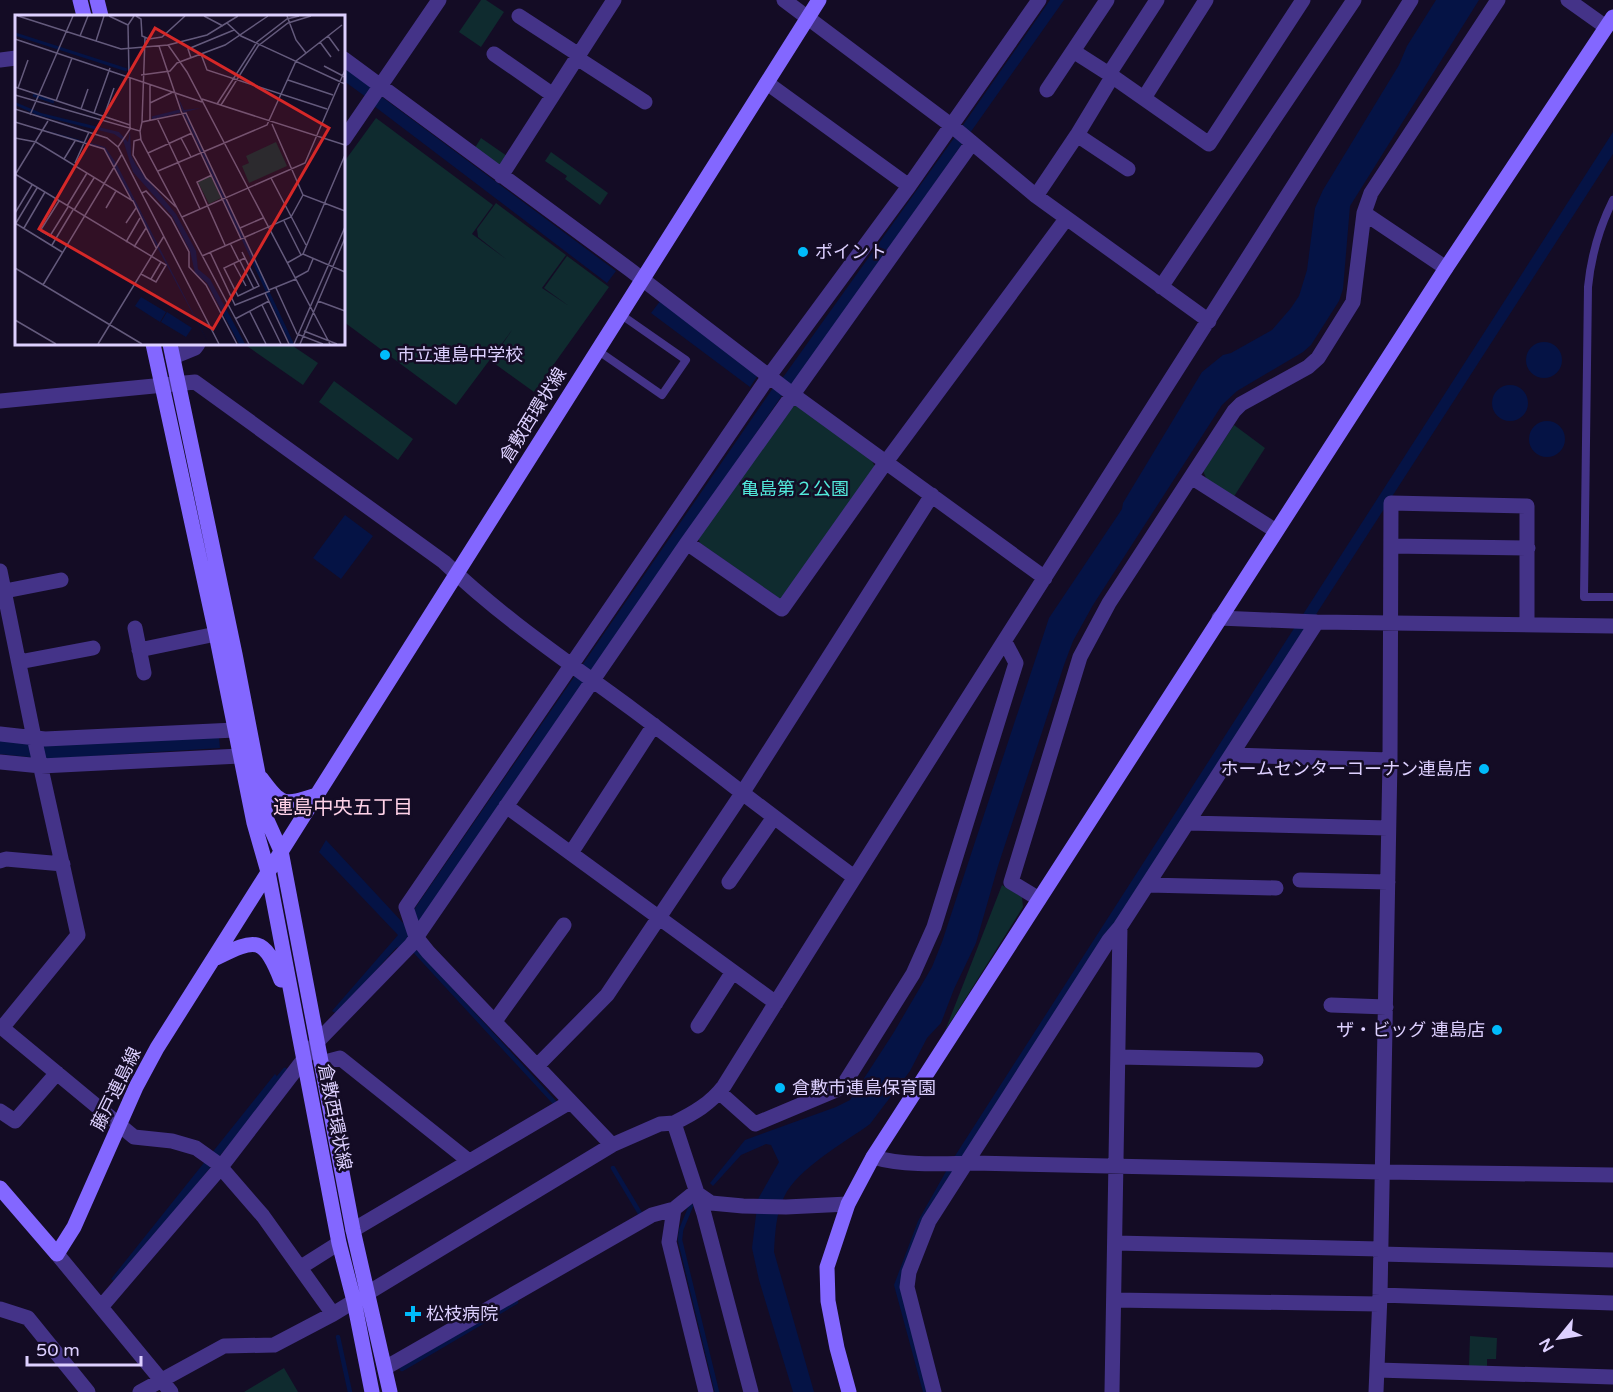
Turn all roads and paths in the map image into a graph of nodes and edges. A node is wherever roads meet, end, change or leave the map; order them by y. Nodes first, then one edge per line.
1 (80, 0) edge
2 (97, 0) edge
3 (439, 0) edge
4 (614, 0) edge
5 (784, 0) edge
6 (819, 0) edge
7 (1039, 0) edge
8 (1107, 0) edge
9 (1157, 0) edge
10 (1206, 0) edge
11 (1303, 0) edge
12 (1353, 0) edge
13 (1411, 0) edge
14 (1498, 0) edge
15 (1568, 0) edge
16 (84, 15) edge
17 (101, 15) edge
18 (519, 16) dead end
19 (808, 17) junction
20 (1610, 22) edge
21 (1073, 51) junction
22 (494, 54) dead end
23 (578, 56) junction
24 (15, 58) edge
25 (0, 60) edge
26 (345, 60) edge
27 (1111, 76) junction
28 (767, 83) junction
29 (381, 88) junction
30 (1047, 90) dead end
31 (553, 94) junction
32 (1144, 98) junction
33 (645, 102) dead end
34 (954, 127) junction
35 (1077, 135) junction
36 (345, 139) edge
37 (971, 142) junction
38 (1128, 169) dead end
39 (501, 176) junction
40 (909, 186) junction
41 (1036, 196) junction
42 (1613, 200) edge
43 (1364, 213) junction
44 (1066, 219) junction
45 (1446, 268) junction
46 (642, 280) junction
47 (1161, 287) junction
48 (620, 314) junction
49 (1209, 321) junction
50 (153, 345) edge
51 (197, 345) edge
52 (172, 350) edge
53 (597, 350) junction
54 (772, 378) junction
55 (178, 382) junction
56 (162, 385) junction
57 (790, 392) junction
58 (0, 401) edge
59 (886, 462) junction
60 (1191, 477) junction
61 (932, 495) junction
62 (1276, 531) junction
63 (687, 543) junction
64 (1391, 546) junction
65 (1528, 548) junction
66 (0, 571) edge
67 (456, 574) junction
68 (1045, 578) junction
69 (61, 580) dead end
70 (5, 591) junction
71 (1613, 597) edge
72 (1219, 618) junction
73 (1309, 621) junction
74 (1392, 623) junction
75 (1527, 624) junction
76 (1613, 626) edge
77 (135, 628) dead end
78 (6, 630) edge
79 (216, 634) junction
80 (1005, 642) junction
81 (93, 648) dead end
82 (139, 650) junction
83 (19, 662) junction
84 (144, 673) dead end
85 (584, 674) junction
86 (654, 725) junction
87 (235, 730) junction
88 (0, 734) edge
89 (36, 741) junction
90 (1233, 754) junction
91 (240, 756) junction
92 (1390, 760) junction
93 (0, 762) edge
94 (40, 763) junction
95 (259, 776) junction
96 (743, 792) junction
97 (317, 795) junction
98 (506, 806) junction
99 (774, 817) junction
100 (1188, 823) junction
101 (1388, 828) junction
102 (281, 851) junction
103 (571, 853) junction
104 (0, 861) edge
105 (63, 864) junction
106 (268, 872) junction
107 (854, 877) junction
108 (1300, 880) dead end
109 (729, 882) dead end
110 (1388, 882) junction
111 (1148, 885) junction
112 (1276, 888) dead end
113 (1039, 899) junction
114 (659, 919) junction
115 (564, 925) dead end
116 (1120, 927) junction
117 (415, 934) junction
118 (215, 959) junction
119 (732, 973) junction
120 (776, 1003) junction
121 (1331, 1005) dead end
122 (1386, 1007) junction
123 (294, 1014) junction
124 (495, 1021) junction
125 (698, 1026) dead end
126 (1, 1027) edge
127 (317, 1042) junction
128 (1119, 1057) junction
129 (304, 1060) junction
130 (1256, 1060) dead end
131 (321, 1063) junction
132 (537, 1066) junction
133 (57, 1073) junction
134 (719, 1092) junction
135 (570, 1102) junction
136 (0, 1111) edge
137 (674, 1123) junction
138 (120, 1124) junction
139 (612, 1145) junction
140 (873, 1157) junction
141 (469, 1161) junction
142 (215, 1162) junction
143 (959, 1163) junction
144 (1117, 1166) junction
145 (1381, 1172) junction
146 (1613, 1175) edge
147 (0, 1188) edge
148 (695, 1192) junction
149 (848, 1204) junction
150 (674, 1209) junction
151 (353, 1230) junction
152 (339, 1243) junction
153 (1115, 1243) junction
154 (1380, 1252) junction
155 (57, 1254) junction
156 (1613, 1260) edge
157 (301, 1267) junction
158 (368, 1293) junction
159 (1114, 1300) junction
160 (1379, 1300) junction
161 (354, 1302) junction
162 (1613, 1303) edge
163 (100, 1307) junction
164 (0, 1310) edge
165 (333, 1314) junction
166 (385, 1368) junction
167 (1377, 1370) junction
168 (1613, 1377) edge
169 (167, 1386) edge
170 (370, 1391) edge
171 (88, 1392) edge
172 (140, 1392) edge
173 (390, 1392) edge
174 (706, 1392) edge
175 (751, 1392) edge
176 (849, 1392) edge
177 (934, 1392) edge
178 (1112, 1392) edge
179 (1376, 1392) edge

1 - 16 main road
2 - 17 main road
3 - 29 street
4 - 23 street
5 - 19 street
6 - 19 main road, 倉敷西環状線
7 - 34 street
8 - 21 street
9 - 27 street
10 - 32 street
11 - 32 street
12 - 47 street
13 - 49 street
14 - 43 street
15 - 20 street
18 - 23 street
19 - 28 main road, 倉敷西環状線
19 - 34 street
20 - 45 main road
21 - 27 street
21 - 30 street
22 - 31 street
23 - 31 street
23 - 33 street
24 - 25 street
26 - 29 street
27 - 32 street
27 - 35 street
28 - 40 street
28 - 46 main road, 倉敷西環状線
29 - 36 street
29 - 39 street
31 - 39 street
34 - 37 street
34 - 40 street
35 - 38 street
35 - 41 street
37 - 41 street
37 - 57 street
39 - 46 street
40 - 54 street
41 - 44 street
42 - 71 lane
43 - 45 street
43 - 60 street
44 - 47 street
44 - 59 street
45 - 62 main road
46 - 48 main road, 倉敷西環状線
46 - 54 street
47 - 49 street
48 - 53 main road, 倉敷西環状線
48 - 53 lane
49 - 68 street
50 - 56 main road
51 - 52 street
52 - 55 main road
53 - 67 main road, 倉敷西環状線
54 - 57 street
54 - 85 street
55 - 56 street
55 - 67 street
55 - 95 main road
56 - 58 street
56 - 79 main road
57 - 59 street
57 - 63 street
59 - 61 street
59 - 63 street
60 - 62 street
60 - 113 street
61 - 68 street
61 - 96 street
62 - 72 main road
63 - 85 street
64 - 65 street
64 - 65 street
64 - 74 street
65 - 75 street
66 - 70 street
67 - 85 street
67 - 97 main road, 倉敷西環状線
68 - 80 street
69 - 70 street
70 - 78 street
72 - 73 street
72 - 113 main road
73 - 74 street
73 - 90 street
74 - 75 street
74 - 92 street
75 - 76 street
77 - 82 street
78 - 83 street
79 - 82 street
79 - 87 main road
80 - 107 street
80 - 134 street
81 - 83 street
82 - 84 street
83 - 89 street
85 - 86 street
85 - 98 street
85 - 117 street
86 - 96 street
86 - 103 street
87 - 89 street
87 - 91 main road
88 - 89 street
89 - 94 street
90 - 92 street
90 - 100 street
91 - 94 street
91 - 106 main road
92 - 101 street
93 - 94 street
94 - 105 street
95 - 97 main road
95 - 102 main road
96 - 99 street
96 - 114 street
97 - 102 main road, 倉敷西環状線
98 - 103 street
98 - 117 street
99 - 107 street
99 - 109 street
100 - 101 street
100 - 111 street
101 - 110 street
102 - 106 main road, 倉敷西環状線
102 - 127 main road, 倉敷西環状線
103 - 114 street
104 - 105 street
105 - 126 street
106 - 118 main road, 藤戸連島線
106 - 123 main road, 倉敷西環状線
107 - 120 street
108 - 110 street
110 - 122 street
111 - 112 street
111 - 116 street
113 - 140 main road
114 - 119 street
114 - 132 street
115 - 124 street
116 - 128 street
116 - 143 street
117 - 124 street
117 - 127 street
118 - 123 main road
118 - 138 main road, 藤戸連島線
119 - 120 street
119 - 125 street
120 - 134 street
121 - 122 street
122 - 145 street
123 - 129 main road, 倉敷西環状線
124 - 132 street
126 - 133 street
127 - 129 street
127 - 131 main road, 倉敷西環状線
128 - 130 street
128 - 144 street
129 - 142 street
129 - 152 main road, 倉敷西環状線
131 - 141 street
131 - 151 main road, 倉敷西環状線
132 - 135 street
133 - 136 street
133 - 138 street
134 - 137 street
135 - 139 street
135 - 141 street
137 - 139 street
137 - 148 street
138 - 142 street
138 - 155 main road, 藤戸連島線
139 - 158 street
140 - 143 street
140 - 149 main road
141 - 151 street
142 - 157 street
142 - 163 street
143 - 144 street
143 - 177 street
144 - 145 street
144 - 153 street
145 - 146 street
145 - 154 street
147 - 155 main road
148 - 149 street
148 - 150 street
148 - 175 street
149 - 176 main road
150 - 166 street
150 - 174 street
151 - 158 main road, 倉敷西環状線
152 - 157 street
152 - 161 main road, 倉敷西環状線
153 - 154 street
153 - 159 street
154 - 156 street
154 - 160 street
155 - 163 street
157 - 165 street
158 - 161 street
158 - 166 main road, 倉敷西環状線
159 - 160 street
159 - 178 street
160 - 162 street
160 - 167 street
161 - 165 street
161 - 170 main road, 倉敷西環状線
163 - 169 street
164 - 171 street
165 - 169 street
166 - 173 main road, 倉敷西環状線
167 - 168 street
167 - 179 street
169 - 172 street

